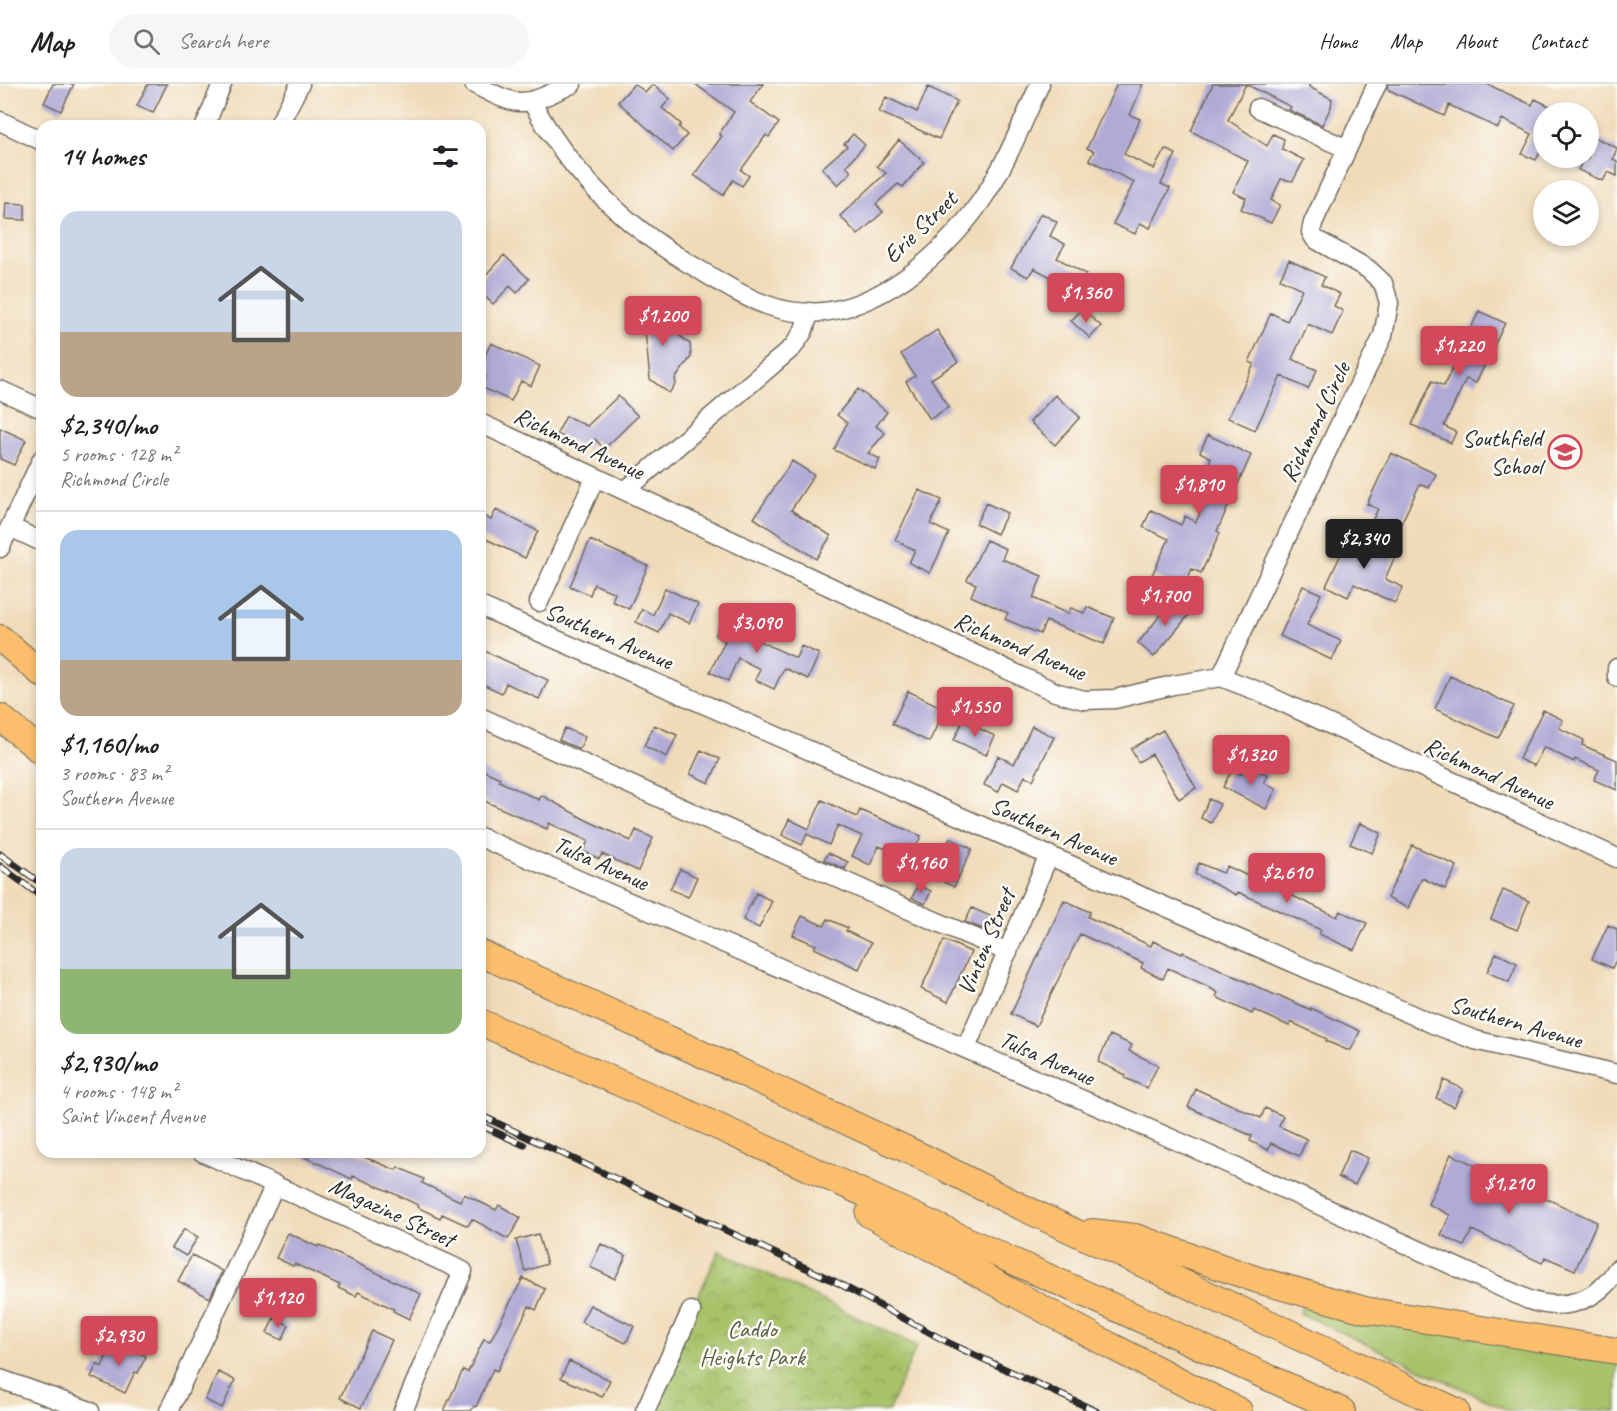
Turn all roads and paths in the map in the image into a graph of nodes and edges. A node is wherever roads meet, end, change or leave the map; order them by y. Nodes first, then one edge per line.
1 (222, 84) edge
2 (300, 84) edge
3 (474, 84) edge
4 (572, 84) edge
5 (1040, 84) edge
6 (1377, 84) edge
7 (532, 102) junction
8 (1258, 108) dead end
9 (207, 120) edge
10 (281, 120) edge
11 (0, 121) edge
12 (36, 138) edge
13 (1347, 149) junction
14 (810, 312) junction
15 (0, 390) edge
16 (36, 406) edge
17 (486, 426) edge
18 (36, 472) edge
19 (596, 478) junction
20 (625, 491) junction
21 (10, 527) junction
22 (36, 539) edge
23 (0, 548) edge
24 (539, 602) dead end
25 (486, 609) edge
26 (0, 638) edge
27 (1617, 668) edge
28 (36, 669) edge
29 (1221, 677) junction
30 (1617, 677) edge
31 (0, 717) edge
32 (486, 720) edge
33 (36, 747) edge
34 (486, 840) edge
35 (1050, 855) junction
36 (1617, 858) edge
37 (1008, 952) junction
38 (486, 956) edge
39 (486, 1025) edge
40 (966, 1048) junction
41 (1617, 1074) edge
42 (676, 1108) junction
43 (215, 1158) edge
44 (275, 1185) junction
45 (1069, 1229) junction
46 (1617, 1269) edge
47 (691, 1311) dead end
48 (1617, 1351) edge
49 (0, 1379) edge
50 (90, 1411) edge
51 (169, 1411) edge
52 (403, 1411) edge
53 (645, 1411) edge
54 (1239, 1411) edge
55 (1342, 1411) edge
56 (1456, 1411) edge

1 - 9 street
2 - 10 street
3 - 7 street
4 - 7 street
5 - 14 street, Erie Street
6 - 13 street
7 - 14 street, Erie Street
8 - 13 street
11 - 12 street
13 - 29 street, Richmond Circle
14 - 20 street
15 - 16 street
17 - 19 street, Richmond Avenue
18 - 21 street
19 - 20 street, Richmond Avenue
19 - 24 street
20 - 29 street, Richmond Avenue
21 - 22 street
21 - 23 street
25 - 35 street, Southern Avenue
26 - 28 highway
27 - 30 street
29 - 36 street, Richmond Avenue
31 - 33 highway
32 - 37 street
34 - 40 street, Tulsa Avenue
35 - 37 street, Vinton Street
35 - 41 street, Southern Avenue
37 - 40 street, Vinton Street
38 - 45 highway
39 - 42 highway
40 - 46 street, Tulsa Avenue
42 - 54 highway
42 - 55 highway
43 - 44 street, Magazine Street
44 - 51 street
44 - 52 street, Magazine Street
45 - 48 highway
45 - 56 highway
47 - 53 street
49 - 50 street

